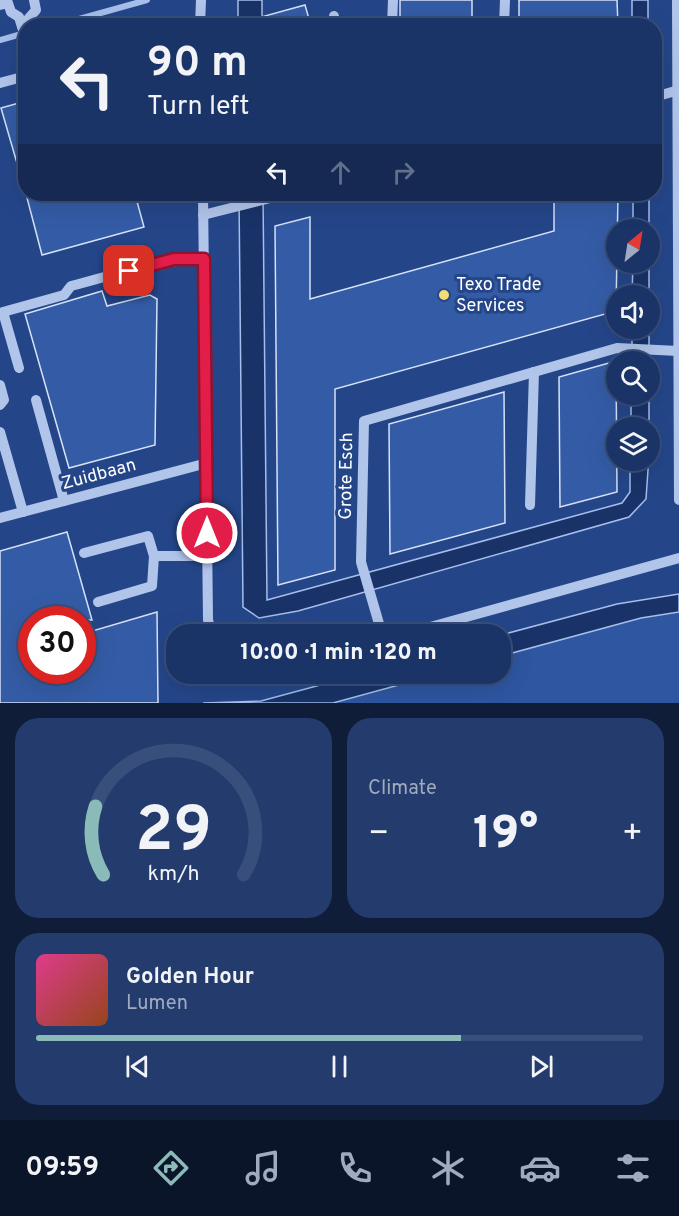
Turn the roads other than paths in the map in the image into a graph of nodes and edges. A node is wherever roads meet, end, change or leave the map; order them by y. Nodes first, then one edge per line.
1 (34, 0) edge
2 (201, 0) edge
3 (393, 0) edge
4 (505, 0) edge
5 (677, 0) edge
6 (0, 5) edge
7 (19, 18) edge
8 (29, 18) edge
9 (200, 18) edge
10 (392, 18) edge
11 (504, 18) edge
12 (678, 18) edge
13 (18, 78) edge
14 (0, 83) edge
15 (678, 91) edge
16 (662, 95) edge
17 (203, 201) edge
18 (256, 201) edge
19 (203, 215) junction
20 (204, 259) junction
21 (678, 351) edge
22 (19, 368) dead end
23 (534, 372) junction
24 (0, 385) edge
25 (36, 400) dead end
26 (0, 405) edge
27 (0, 432) edge
28 (207, 463) junction
29 (679, 500) edge
30 (64, 501) junction
31 (530, 506) dead end
32 (23, 512) junction
33 (0, 518) edge
34 (84, 553) dead end
35 (153, 556) junction
36 (208, 556) junction
37 (679, 558) edge
38 (98, 602) dead end
39 (209, 624) edge
40 (378, 624) edge
41 (441, 624) edge

1 - 8 street
2 - 9 street
3 - 10 street
4 - 11 street
5 - 12 street
6 - 7 street
12 - 15 street
13 - 14 street
15 - 16 street
15 - 21 street
17 - 19 street
18 - 19 street
19 - 20 street
20 - 22 street
20 - 28 street
21 - 23 street, Grote Esch
21 - 29 street
23 - 31 street
23 - 40 street, Grote Esch
24 - 26 street
25 - 30 street
27 - 32 street
28 - 30 street, Zuidbaan
28 - 36 street
30 - 32 street, Zuidbaan
32 - 33 street, Zuidbaan
34 - 35 street
35 - 36 street
35 - 38 street
36 - 39 street
37 - 41 street

